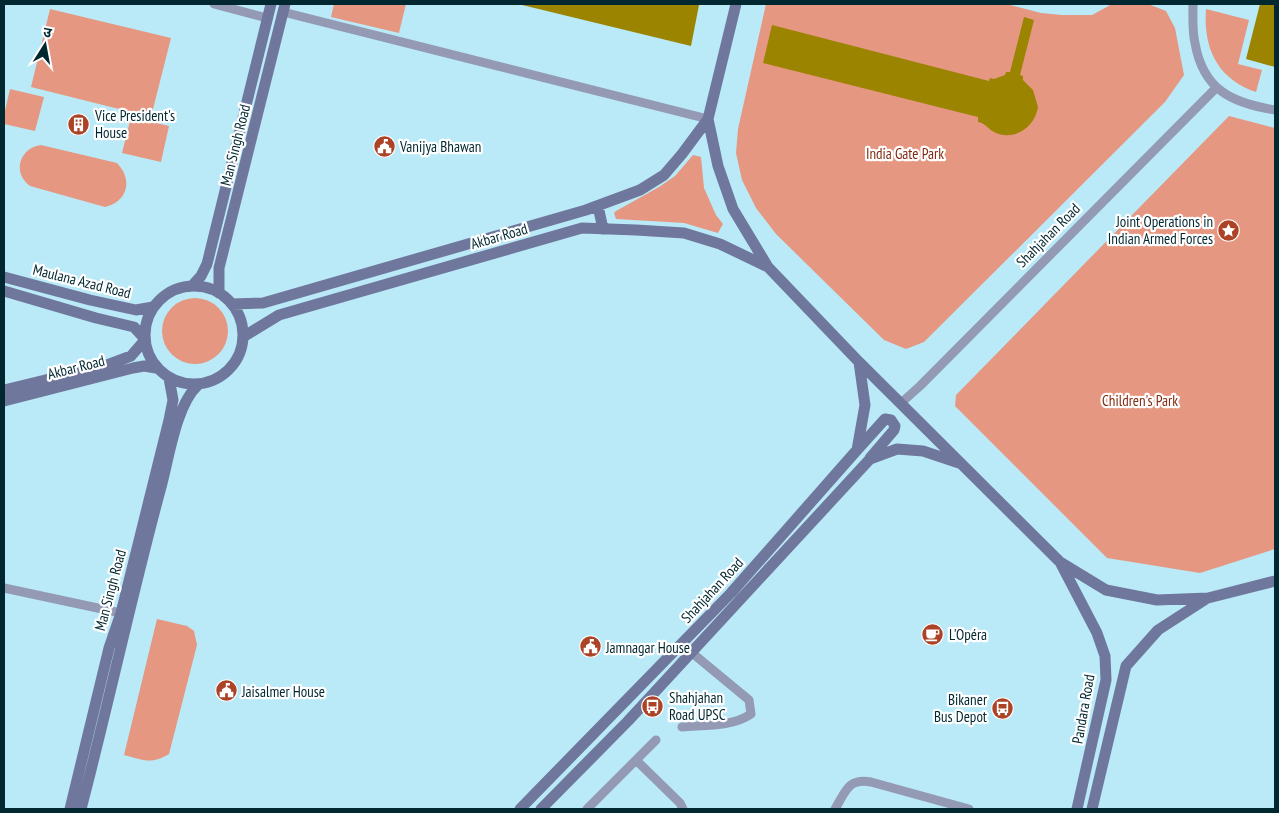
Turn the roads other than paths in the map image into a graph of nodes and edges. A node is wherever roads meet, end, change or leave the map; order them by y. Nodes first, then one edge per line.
1 (214, 4) edge
2 (271, 4) edge
3 (736, 4) edge
4 (1193, 4) edge
5 (284, 8) edge
6 (267, 18) junction
7 (1216, 88) junction
8 (1275, 110) edge
9 (708, 119) junction
10 (598, 206) junction
11 (604, 229) junction
12 (768, 267) junction
13 (4, 277) edge
14 (192, 286) junction
15 (4, 291) edge
16 (219, 293) junction
17 (232, 304) junction
18 (153, 307) junction
19 (243, 337) junction
20 (144, 340) junction
21 (859, 362) junction
22 (156, 368) junction
23 (169, 378) junction
24 (196, 384) junction
25 (4, 390) edge
26 (4, 401) edge
27 (901, 403) junction
28 (910, 412) junction
29 (885, 419) junction
30 (894, 428) junction
31 (857, 450) junction
32 (870, 459) junction
33 (963, 465) junction
34 (1060, 562) junction
35 (1275, 581) edge
36 (4, 588) edge
37 (1208, 598) junction
38 (121, 613) junction
39 (691, 652) junction
40 (682, 727) dead end
41 (656, 740) dead end
42 (636, 760) junction
43 (70, 809) edge
44 (81, 809) edge
45 (520, 809) edge
46 (541, 809) edge
47 (587, 809) edge
48 (683, 809) edge
49 (835, 809) edge
50 (970, 809) edge
51 (1077, 809) edge
52 (1092, 809) edge

1 - 6 street
2 - 6 main road, Man Singh Road
3 - 9 main road
4 - 7 street
5 - 9 street
5 - 16 main road, Man Singh Road
6 - 14 main road, Man Singh Road
7 - 8 street
7 - 27 street, Shahjahan Road
9 - 10 main road, Akbar Road
9 - 12 main road
10 - 11 main road
10 - 17 main road, Akbar Road
11 - 12 main road, Akbar Road
11 - 19 main road, Akbar Road
12 - 21 main road
13 - 18 main road, Maulana Azad Road
14 - 16 main road
14 - 18 main road
15 - 20 main road, Maulana Azad Road
16 - 17 main road
17 - 19 main road
18 - 20 main road
19 - 24 main road
20 - 22 main road
20 - 25 main road, Akbar Road
21 - 27 main road
21 - 31 main road
22 - 23 main road
22 - 26 main road, Akbar Road
23 - 24 main road
23 - 38 main road, Man Singh Road
24 - 44 main road, Man Singh Road
27 - 28 main road
27 - 29 main road, Shahjahan Road
28 - 30 main road
28 - 33 main road
29 - 30 main road
29 - 31 main road, Shahjahan Road
30 - 32 main road
31 - 45 main road, Shahjahan Road
32 - 33 main road, Shahjahan Road
32 - 39 main road, Shahjahan Road
33 - 34 main road
34 - 37 main road
34 - 51 main road, Pandara Road
35 - 37 main road
36 - 38 street
37 - 52 main road, Pandara Road
38 - 43 main road, Man Singh Road
39 - 40 street
39 - 46 main road, Shahjahan Road
41 - 42 street
42 - 47 street
42 - 48 street
49 - 50 street

